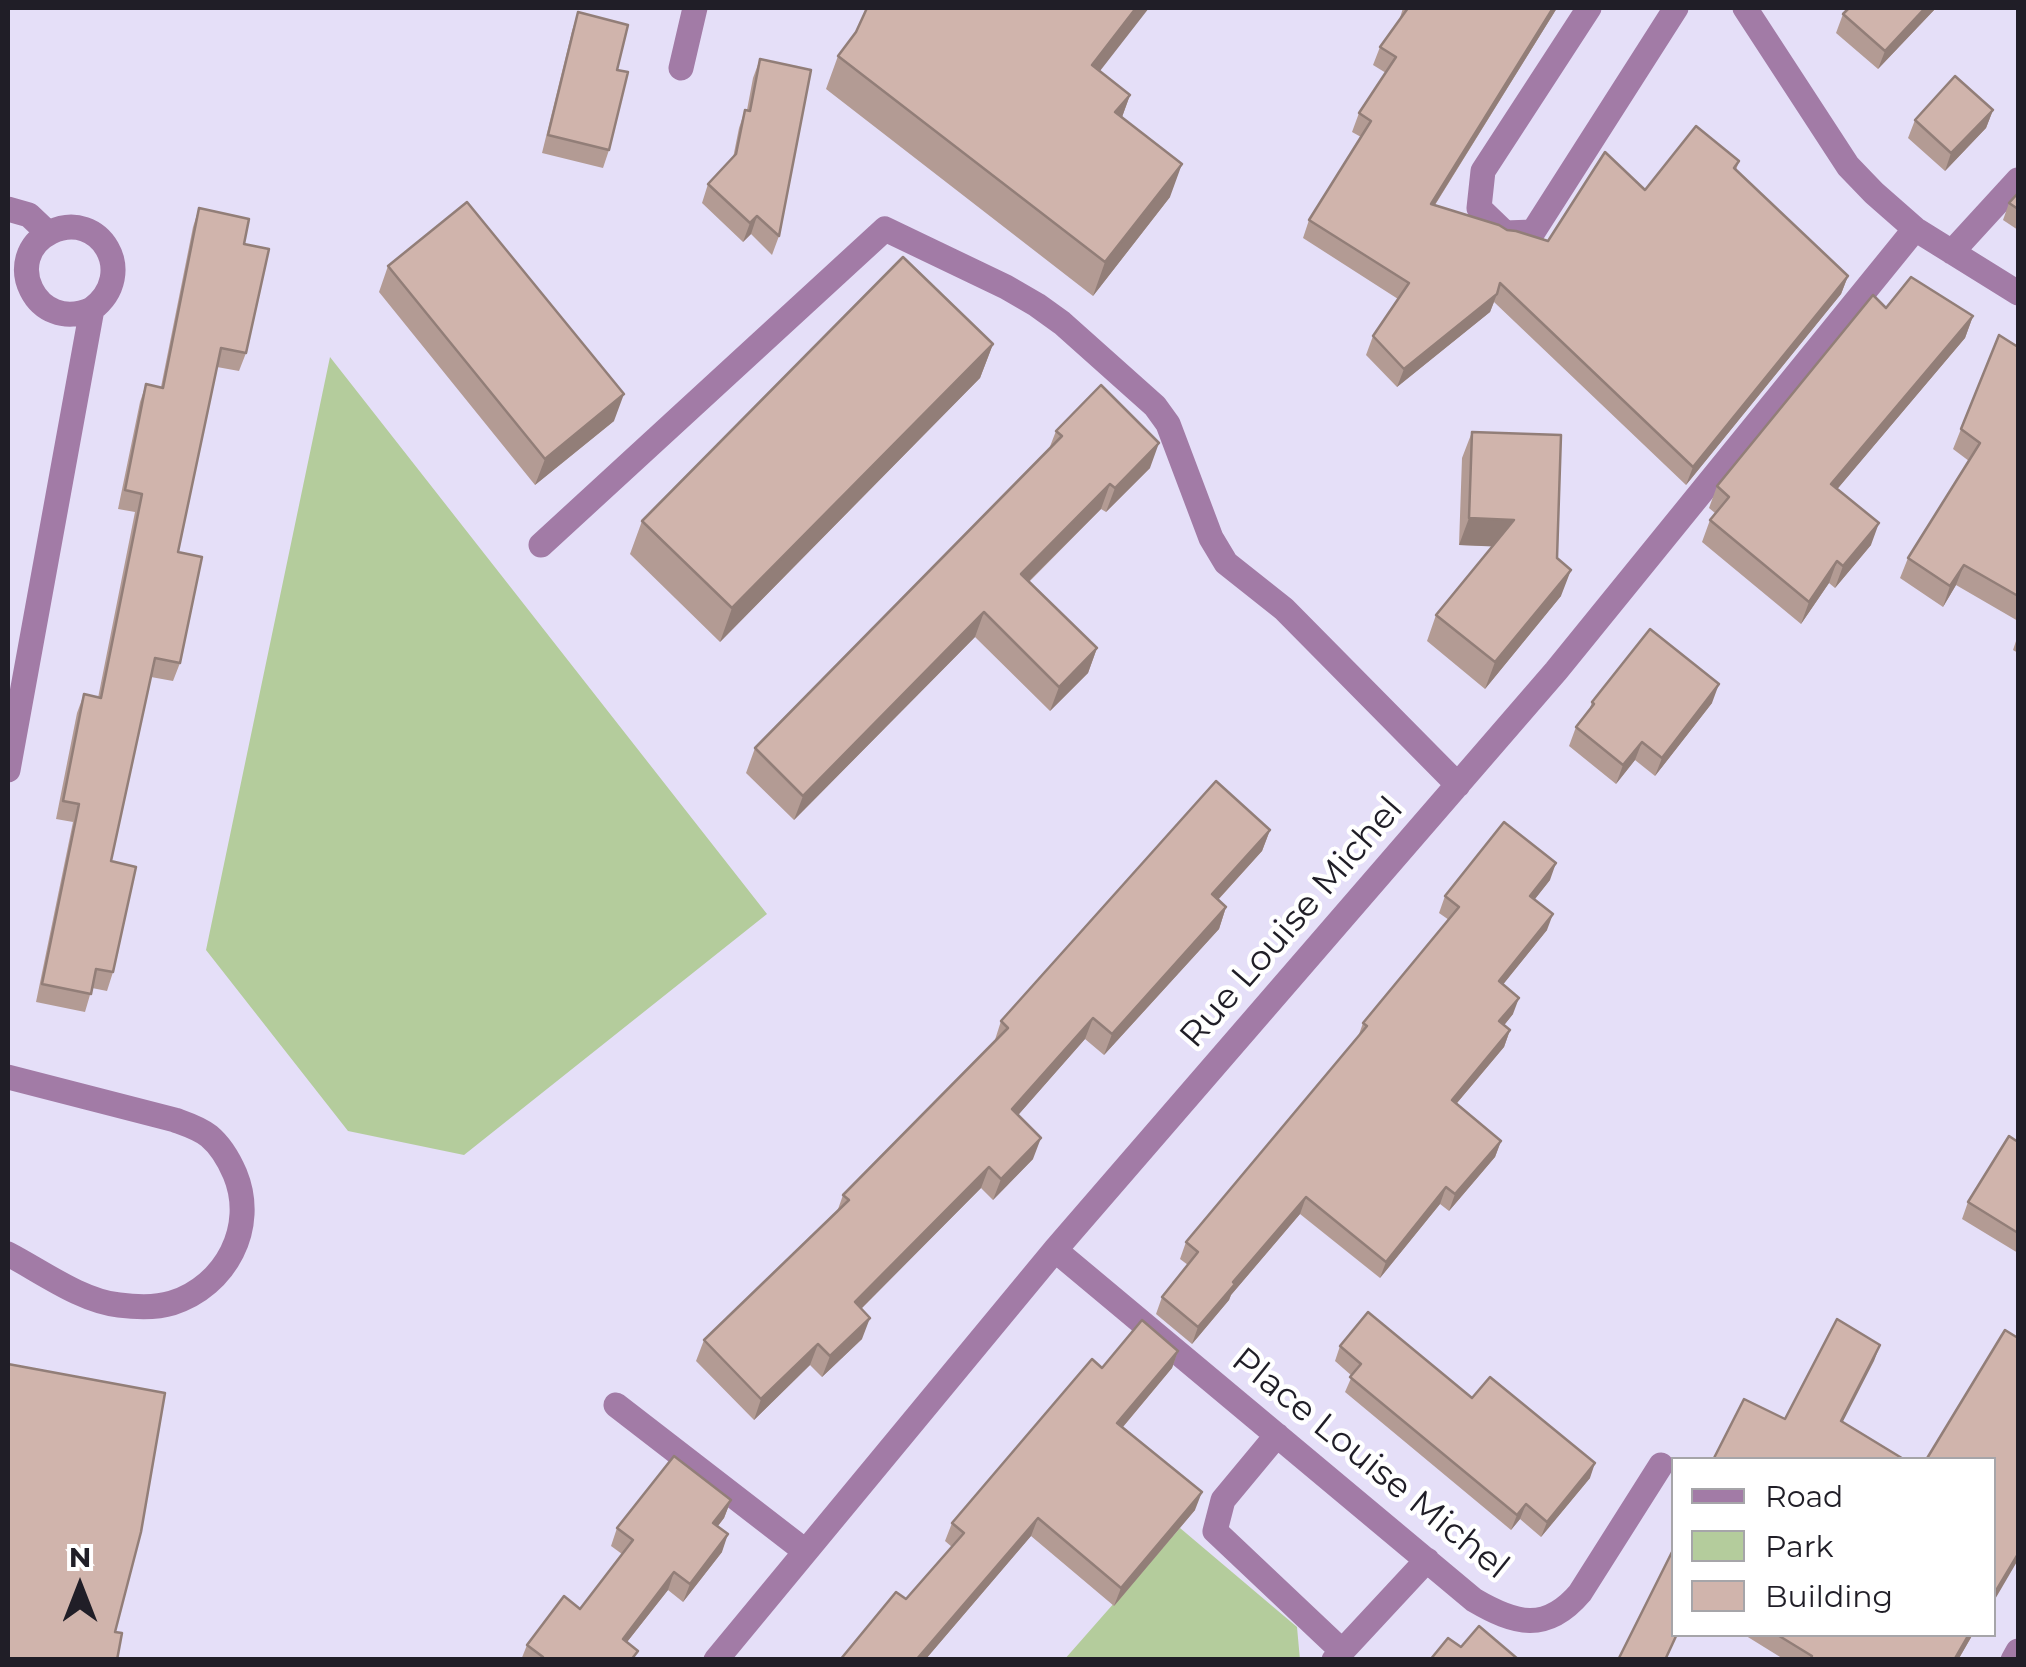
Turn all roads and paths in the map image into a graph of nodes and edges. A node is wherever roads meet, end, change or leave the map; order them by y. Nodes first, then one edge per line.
1 (696, 8) edge
2 (1589, 8) edge
3 (1676, 8) edge
4 (1745, 8) edge
5 (681, 68) dead end
6 (2018, 180) edge
7 (8, 209) edge
8 (1916, 229) junction
9 (48, 233) junction
10 (1952, 252) junction
11 (2018, 293) edge
12 (92, 309) junction
13 (541, 545) dead end
14 (8, 770) edge
15 (1458, 785) junction
16 (8, 1078) edge
17 (1056, 1250) junction
18 (8, 1254) edge
19 (616, 1405) dead end
20 (1277, 1435) junction
21 (1661, 1465) dead end
22 (806, 1551) junction
23 (1427, 1560) junction
24 (2018, 1651) edge
25 (1338, 1655) edge
26 (716, 1660) edge
27 (2013, 1660) edge

1 - 5 street
2 - 3 street
4 - 8 street
6 - 10 street
7 - 9 street
8 - 10 street
8 - 15 street, Rue Louise Michel
9 - 12 street
9 - 12 street
10 - 11 street
12 - 14 street
13 - 15 street
15 - 17 street, Rue Louise Michel
16 - 18 street
17 - 20 street, Place Louise Michel
17 - 22 street, Rue Louise Michel
19 - 22 street
20 - 23 street, Place Louise Michel
20 - 25 street
21 - 23 street, Place Louise Michel
22 - 26 street, Rue Louise Michel
23 - 25 street
24 - 27 street

